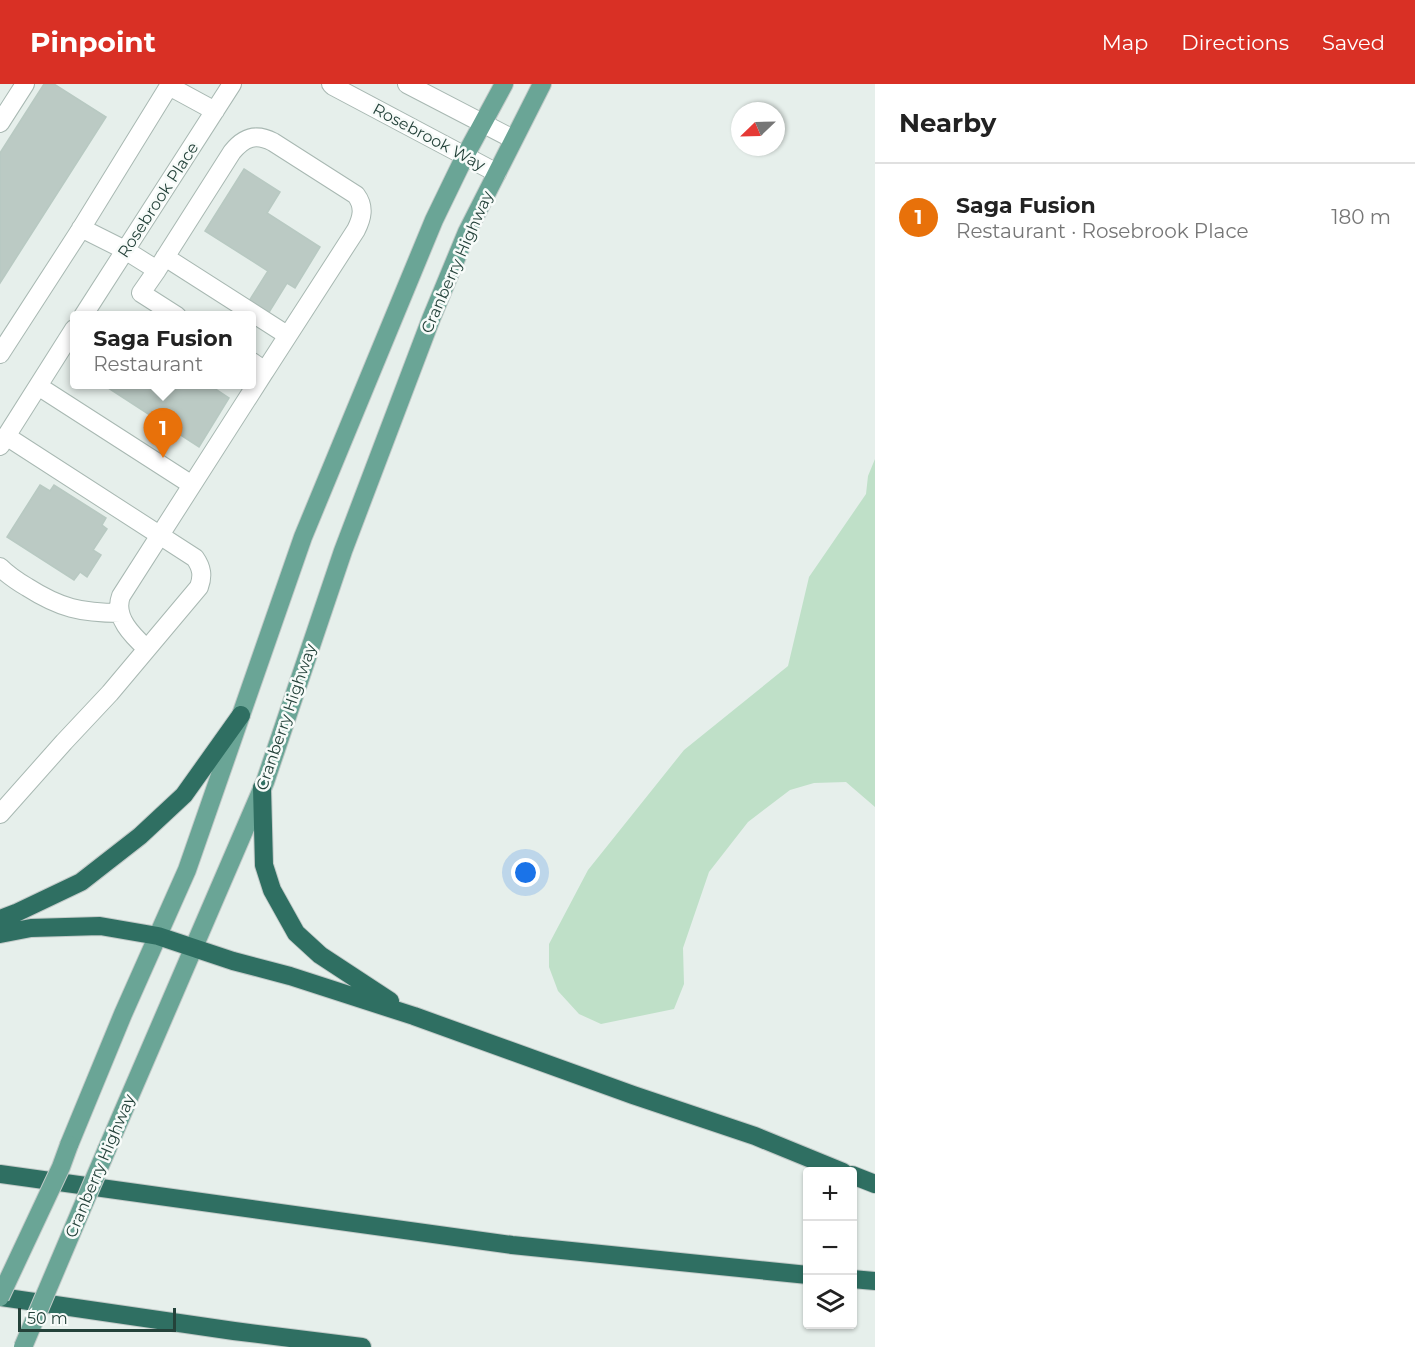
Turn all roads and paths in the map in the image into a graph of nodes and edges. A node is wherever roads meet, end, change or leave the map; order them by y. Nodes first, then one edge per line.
1 (25, 84) edge
2 (232, 84) edge
3 (331, 84) edge
4 (406, 84) edge
5 (504, 84) edge
6 (542, 84) edge
7 (215, 111) junction
8 (0, 123) edge
9 (482, 123) junction
10 (513, 139) junction
11 (465, 156) junction
12 (497, 173) junction
13 (81, 228) junction
14 (125, 250) junction
15 (161, 263) junction
16 (86, 311) edge
17 (170, 311) edge
18 (246, 311) edge
19 (256, 317) edge
20 (288, 335) junction
21 (70, 337) edge
22 (0, 354) edge
23 (258, 366) edge
24 (38, 386) junction
25 (245, 389) edge
26 (3, 441) edge
27 (192, 485) junction
28 (159, 534) junction
29 (0, 567) edge
30 (120, 613) junction
31 (147, 649) junction
32 (242, 715) junction
33 (262, 788) junction
34 (0, 814) edge
35 (0, 919) edge
36 (0, 934) edge
37 (158, 936) junction
38 (193, 948) junction
39 (414, 1016) junction
40 (831, 1167) edge
41 (0, 1174) edge
42 (857, 1177) edge
43 (875, 1184) edge
44 (803, 1275) edge
45 (857, 1279) edge
46 (875, 1281) edge
47 (0, 1297) edge
48 (23, 1347) edge
49 (362, 1347) edge

1 - 8 street
2 - 7 street, Rosebrook Place
3 - 11 street, Rosebrook Way
4 - 9 street
5 - 9 main road
6 - 10 main road, Cranberry Highway
7 - 13 street
7 - 14 street, Rosebrook Place
9 - 10 street
9 - 11 main road
10 - 12 main road, Cranberry Highway
11 - 12 street, Rosebrook Way
11 - 32 main road
12 - 33 main road, Cranberry Highway
13 - 14 street
13 - 22 street
14 - 15 street
14 - 16 street, Rosebrook Place
15 - 17 street
15 - 18 street
15 - 20 street
19 - 20 street
20 - 23 street
21 - 24 street
24 - 26 street
24 - 27 street
25 - 27 street
26 - 28 street
27 - 28 street
28 - 30 street
28 - 31 street
29 - 30 street
30 - 31 street
31 - 34 street
32 - 35 highway
32 - 37 main road
33 - 38 main road, Cranberry Highway
33 - 39 highway
36 - 37 highway
37 - 38 highway
37 - 47 main road, bridge
38 - 39 highway
38 - 48 main road, Cranberry Highway, bridge
39 - 40 highway
41 - 44 highway
42 - 43 highway
45 - 46 highway
47 - 49 highway

